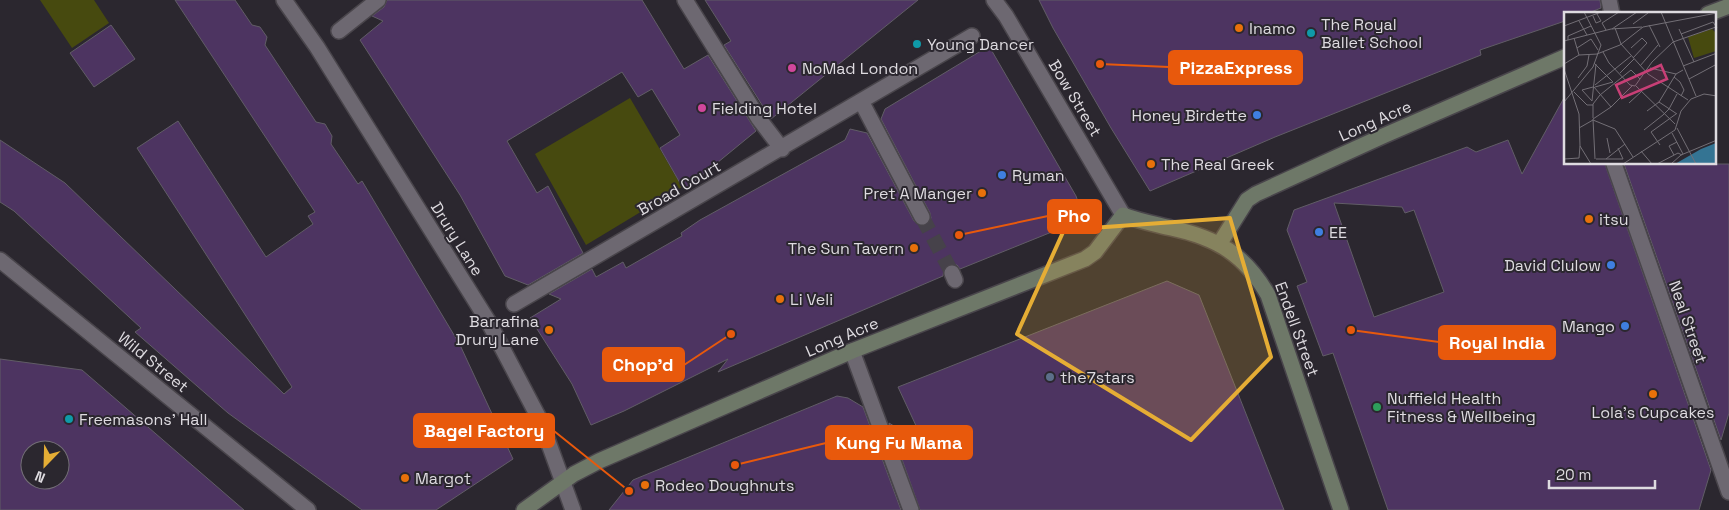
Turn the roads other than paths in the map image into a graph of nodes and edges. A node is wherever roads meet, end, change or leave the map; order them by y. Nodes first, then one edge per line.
1 (284, 0) edge
2 (378, 0) edge
3 (685, 0) edge
4 (994, 0) edge
5 (1729, 6) edge
6 (1713, 12) edge
7 (339, 31) dead end
8 (972, 36) dead end
9 (1564, 58) edge
10 (861, 101) junction
11 (782, 149) junction
12 (1614, 165) edge
13 (1123, 215) junction
14 (922, 217) tunnel mouth
15 (1220, 243) junction
16 (0, 260) edge
17 (514, 304) dead end
18 (852, 351) junction
19 (563, 483) junction
20 (1729, 492) edge
21 (308, 510) edge
22 (524, 510) edge
23 (573, 510) edge
24 (911, 510) edge
25 (1341, 510) edge

1 - 19 street, Drury Lane
2 - 7 street
3 - 11 street
4 - 13 street, Bow Street
5 - 6 main road
8 - 10 street, Broad Court
9 - 15 main road, Long Acre
10 - 11 street, Broad Court
10 - 14 street
11 - 17 street, Broad Court
12 - 20 street, Neal Street
13 - 15 main road, Endell Street
13 - 18 main road, Long Acre
15 - 25 main road, Endell Street
16 - 21 street, Wild Street
18 - 19 main road, Long Acre
18 - 24 street
19 - 22 main road, Long Acre
19 - 23 street, Drury Lane

